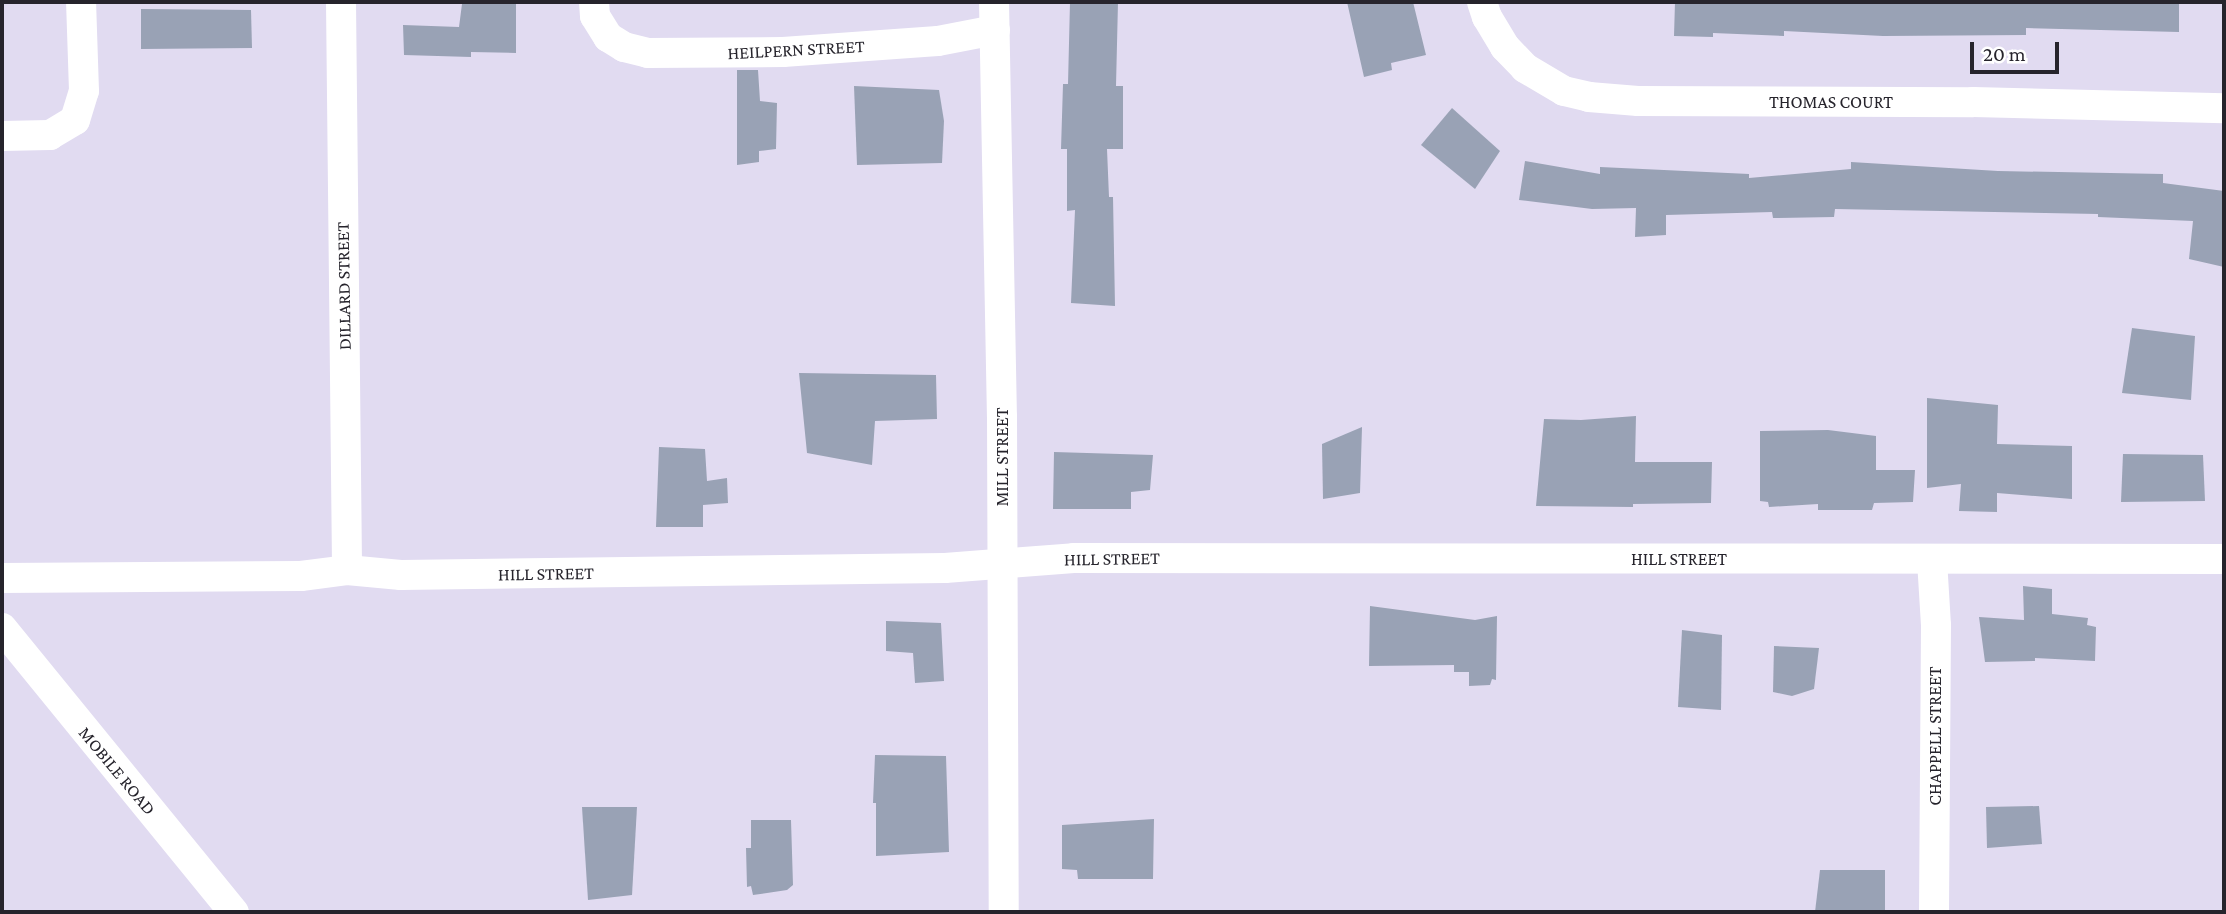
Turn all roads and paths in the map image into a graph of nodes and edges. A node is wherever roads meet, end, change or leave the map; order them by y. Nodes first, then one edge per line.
1 (81, 2) edge
2 (341, 2) edge
3 (1482, 2) edge
4 (598, 16) edge
5 (995, 16) edge
6 (2224, 108) edge
7 (2, 136) edge
8 (2224, 559) edge
9 (1932, 560) junction
10 (1002, 564) junction
11 (347, 570) junction
12 (2, 578) edge
13 (2, 628) edge
14 (234, 912) edge
15 (1004, 912) edge
16 (1934, 912) edge

1 - 7 street
2 - 11 street, DILLARD STREET
3 - 6 street, THOMAS COURT
4 - 5 street, HEILPERN STREET
5 - 10 street, MILL STREET
8 - 9 street, HILL STREET
9 - 10 street, HILL STREET
9 - 16 street, CHAPPELL STREET
10 - 11 street, HILL STREET
10 - 15 street, MILL STREET
11 - 12 street, HILL STREET
13 - 14 street, MOBILE ROAD

